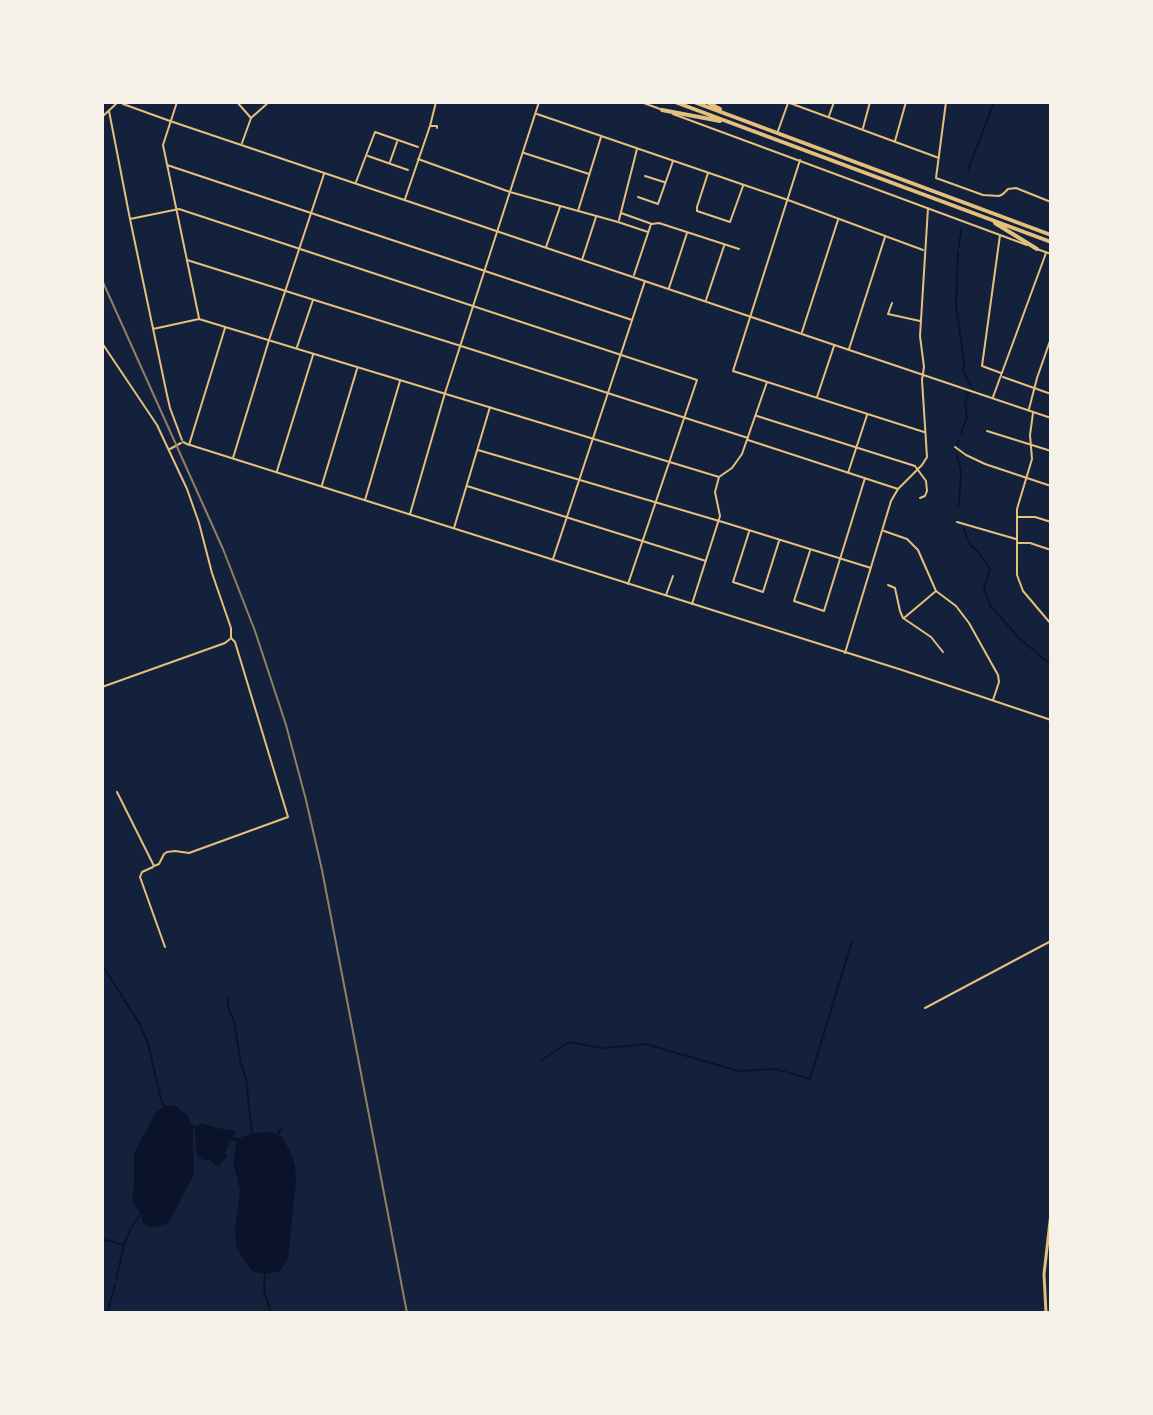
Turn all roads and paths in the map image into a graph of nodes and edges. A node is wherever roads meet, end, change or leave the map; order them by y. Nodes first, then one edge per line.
1 (119, 102) edge
2 (177, 102) edge
3 (237, 102) edge
4 (269, 102) edge
5 (436, 102) edge
6 (539, 102) edge
7 (641, 102) edge
8 (675, 102) edge
9 (694, 102) edge
10 (707, 102) edge
11 (788, 102) edge
12 (834, 102) edge
13 (870, 102) edge
14 (906, 102) edge
15 (946, 102) edge
16 (662, 110) junction
17 (109, 111) junction
18 (535, 114) junction
19 (102, 117) edge
20 (829, 117) junction
21 (251, 118) junction
22 (740, 119) junction
23 (170, 121) junction
24 (738, 125) junction
25 (430, 126) junction
26 (437, 128) dead end
27 (862, 130) junction
28 (777, 133) junction
29 (601, 136) junction
30 (398, 139) junction
31 (895, 142) junction
32 (242, 145) junction
33 (418, 147) dead end
34 (638, 149) junction
35 (522, 153) junction
36 (366, 155) junction
37 (939, 158) junction
38 (418, 159) junction
39 (800, 160) junction
40 (673, 161) junction
41 (390, 163) junction
42 (167, 165) junction
43 (408, 170) dead end
44 (324, 173) junction
45 (708, 173) junction
46 (589, 174) junction
47 (645, 176) dead end
48 (665, 182) junction
49 (356, 183) junction
50 (744, 185) junction
51 (510, 192) junction
52 (638, 197) dead end
53 (405, 200) junction
54 (788, 200) junction
55 (1051, 202) edge
56 (560, 206) junction
57 (928, 208) junction
58 (176, 209) junction
59 (578, 211) junction
60 (311, 213) junction
61 (621, 213) junction
62 (596, 215) junction
63 (979, 215) junction
64 (838, 218) junction
65 (130, 219) junction
66 (618, 222) junction
67 (652, 224) junction
68 (497, 231) junction
69 (648, 232) junction
70 (688, 232) junction
71 (1000, 235) junction
72 (1051, 235) edge
73 (886, 236) junction
74 (1051, 242) edge
75 (724, 244) junction
76 (299, 248) junction
77 (546, 248) junction
78 (739, 249) dead end
79 (1037, 249) junction
80 (924, 251) junction
81 (1046, 252) junction
82 (1051, 254) edge
83 (187, 260) junction
84 (582, 260) junction
85 (485, 271) junction
86 (633, 277) junction
87 (645, 281) junction
88 (669, 289) junction
89 (285, 290) junction
90 (313, 299) junction
91 (705, 302) junction
92 (892, 303) dead end
93 (474, 305) junction
94 (751, 317) junction
95 (199, 319) junction
96 (632, 320) junction
97 (921, 321) junction
98 (225, 327) junction
99 (153, 329) junction
100 (802, 334) junction
101 (1051, 338) edge
102 (269, 340) junction
103 (102, 343) edge
104 (834, 345) junction
105 (461, 346) junction
106 (297, 349) junction
107 (849, 350) junction
108 (313, 353) junction
109 (621, 354) junction
110 (357, 367) junction
111 (922, 374) junction
112 (1002, 374) junction
113 (401, 380) junction
114 (767, 382) junction
115 (1034, 388) junction
116 (445, 393) junction
117 (608, 393) junction
118 (1051, 394) edge
119 (817, 398) junction
120 (993, 398) junction
121 (491, 407) junction
122 (1031, 411) junction
123 (868, 414) junction
124 (756, 415) junction
125 (684, 417) junction
126 (1051, 418) edge
127 (987, 431) dead end
128 (925, 433) junction
129 (593, 438) junction
130 (747, 439) junction
131 (183, 442) junction
132 (189, 445) junction
133 (1032, 445) junction
134 (955, 447) dead end
135 (857, 448) junction
136 (169, 450) junction
137 (478, 450) junction
138 (1051, 451) edge
139 (233, 459) junction
140 (669, 461) junction
141 (917, 470) junction
142 (277, 473) junction
143 (848, 473) junction
144 (719, 477) junction
145 (865, 478) junction
146 (1026, 478) junction
147 (580, 481) junction
148 (322, 486) junction
149 (467, 486) junction
150 (1051, 486) edge
151 (898, 489) junction
152 (920, 498) dead end
153 (365, 500) junction
154 (656, 503) junction
155 (410, 515) junction
156 (568, 517) junction
157 (1017, 517) junction
158 (719, 521) junction
159 (957, 522) dead end
160 (1051, 522) edge
161 (454, 529) junction
162 (750, 530) junction
163 (882, 531) junction
164 (780, 540) junction
165 (643, 541) junction
166 (1017, 541) junction
167 (810, 549) junction
168 (1051, 550) edge
169 (841, 559) junction
170 (553, 560) junction
171 (706, 561) junction
172 (871, 568) junction
173 (673, 576) dead end
174 (628, 585) junction
175 (888, 585) dead end
176 (936, 591) junction
177 (666, 597) junction
178 (691, 605) junction
179 (903, 618) junction
180 (1051, 624) edge
181 (231, 638) junction
182 (943, 652) dead end
183 (845, 653) junction
184 (102, 687) edge
185 (993, 701) junction
186 (1051, 720) edge
187 (117, 792) dead end
188 (154, 866) junction
189 (1051, 941) edge
190 (165, 947) dead end
191 (925, 1008) dead end
192 (1051, 1213) edge
193 (1046, 1313) edge

1 - 17 street
1 - 23 street
2 - 23 street
3 - 21 street
4 - 21 street
5 - 25 street
6 - 18 street
7 - 16 street
8 - 24 main road
9 - 22 main road
10 - 22 main road
11 - 20 street
11 - 28 street
12 - 20 street
13 - 27 street
14 - 31 street
15 - 37 street
16 - 24 main road
16 - 39 street
17 - 19 street
17 - 65 street
18 - 29 street
18 - 35 street
20 - 27 street
21 - 32 street
22 - 28 main road
23 - 32 street
23 - 42 street
24 - 63 main road
25 - 26 street
25 - 38 street
27 - 31 street
28 - 72 main road
29 - 34 street
29 - 46 street
30 - 33 street
30 - 36 street
30 - 41 street
31 - 37 street
32 - 44 street
34 - 40 street
34 - 61 street
35 - 46 street
35 - 51 street
36 - 41 street
36 - 49 street
37 - 55 street
38 - 51 street
38 - 53 street
39 - 54 street
39 - 57 street
40 - 45 street
40 - 48 street
41 - 43 street
42 - 58 street
42 - 60 street
44 - 49 street
44 - 60 street
45 - 50 street
45 - 50 street
46 - 59 street
47 - 48 street
48 - 52 street
49 - 53 street
50 - 54 street
51 - 56 street
51 - 68 street
53 - 68 street
54 - 64 street
54 - 94 street
56 - 59 street
56 - 77 street
57 - 71 street
57 - 80 street
58 - 65 street
58 - 76 street
58 - 83 street
59 - 62 street
60 - 76 street
60 - 85 street
61 - 66 street
61 - 67 street
62 - 66 street
62 - 84 street
63 - 74 main road
63 - 79 main road
64 - 73 street
64 - 100 street
65 - 99 street
66 - 69 street
67 - 69 street
67 - 70 street
68 - 77 street
68 - 85 street
69 - 86 street
70 - 75 street
70 - 88 street
71 - 79 street
71 - 112 street
73 - 80 street
73 - 107 street
75 - 78 street
75 - 91 street
76 - 89 street
76 - 93 street
77 - 84 street
79 - 81 street
80 - 97 street
81 - 82 street
81 - 112 street
83 - 89 street
83 - 95 street
84 - 86 street
85 - 93 street
85 - 96 street
86 - 87 street
87 - 88 street
87 - 96 street
88 - 91 street
89 - 90 street
89 - 102 street
90 - 105 street
90 - 106 street
91 - 94 street
92 - 97 street
93 - 105 street
93 - 109 street
94 - 100 street
94 - 114 street
95 - 98 street
95 - 99 street
96 - 109 street
97 - 111 street
98 - 102 street
98 - 132 street
99 - 131 street
100 - 104 street
101 - 115 street
102 - 106 street
102 - 139 street
103 - 136 street
104 - 107 street
104 - 119 street
105 - 116 street
105 - 117 street
106 - 108 street
107 - 111 street
108 - 110 street
108 - 142 street
109 - 117 street
109 - 125 street
110 - 113 street
110 - 148 street
111 - 120 street
111 - 128 street
112 - 115 street
112 - 120 street
113 - 116 street
113 - 153 street
114 - 119 street
114 - 124 street
115 - 118 street
115 - 122 street
116 - 121 street
116 - 155 street
117 - 125 street
117 - 129 street
119 - 123 street
120 - 122 street
121 - 129 street
121 - 137 street
122 - 126 street
122 - 133 street
123 - 128 street
123 - 135 street
124 - 130 street
124 - 135 street
125 - 130 street
125 - 140 street
127 - 133 street
128 - 141 street
129 - 140 street
129 - 147 street
130 - 143 street
130 - 144 street
131 - 132 street
131 - 136 street
132 - 139 street
133 - 138 street
133 - 146 street
134 - 146 street
135 - 141 street
135 - 143 street
136 - 181 street
137 - 147 street
137 - 149 street
139 - 142 street
140 - 144 street
140 - 154 street
141 - 151 street
141 - 152 street
142 - 148 street
143 - 145 street
144 - 158 street
145 - 151 street
145 - 169 street
146 - 150 street
146 - 157 street
147 - 154 street
147 - 156 street
148 - 153 street
149 - 156 street
149 - 161 street
151 - 163 street
153 - 155 street
154 - 158 street
154 - 165 street
155 - 161 street
156 - 165 street
156 - 170 street
157 - 160 street
157 - 166 street
158 - 162 street
158 - 171 street
159 - 166 street
161 - 170 street
162 - 164 street
162 - 164 street
163 - 172 street
163 - 176 street
164 - 167 street
165 - 171 street
165 - 174 street
166 - 168 street
166 - 180 street
167 - 169 street
167 - 169 street
169 - 172 street
170 - 174 street
171 - 178 street
172 - 183 street
173 - 177 street
174 - 177 street
175 - 179 street
176 - 179 street
176 - 185 street
177 - 178 street
178 - 183 street
179 - 182 street
181 - 184 street
181 - 188 street
183 - 185 street
185 - 186 street
187 - 188 street
188 - 190 street
189 - 191 street
192 - 193 street

